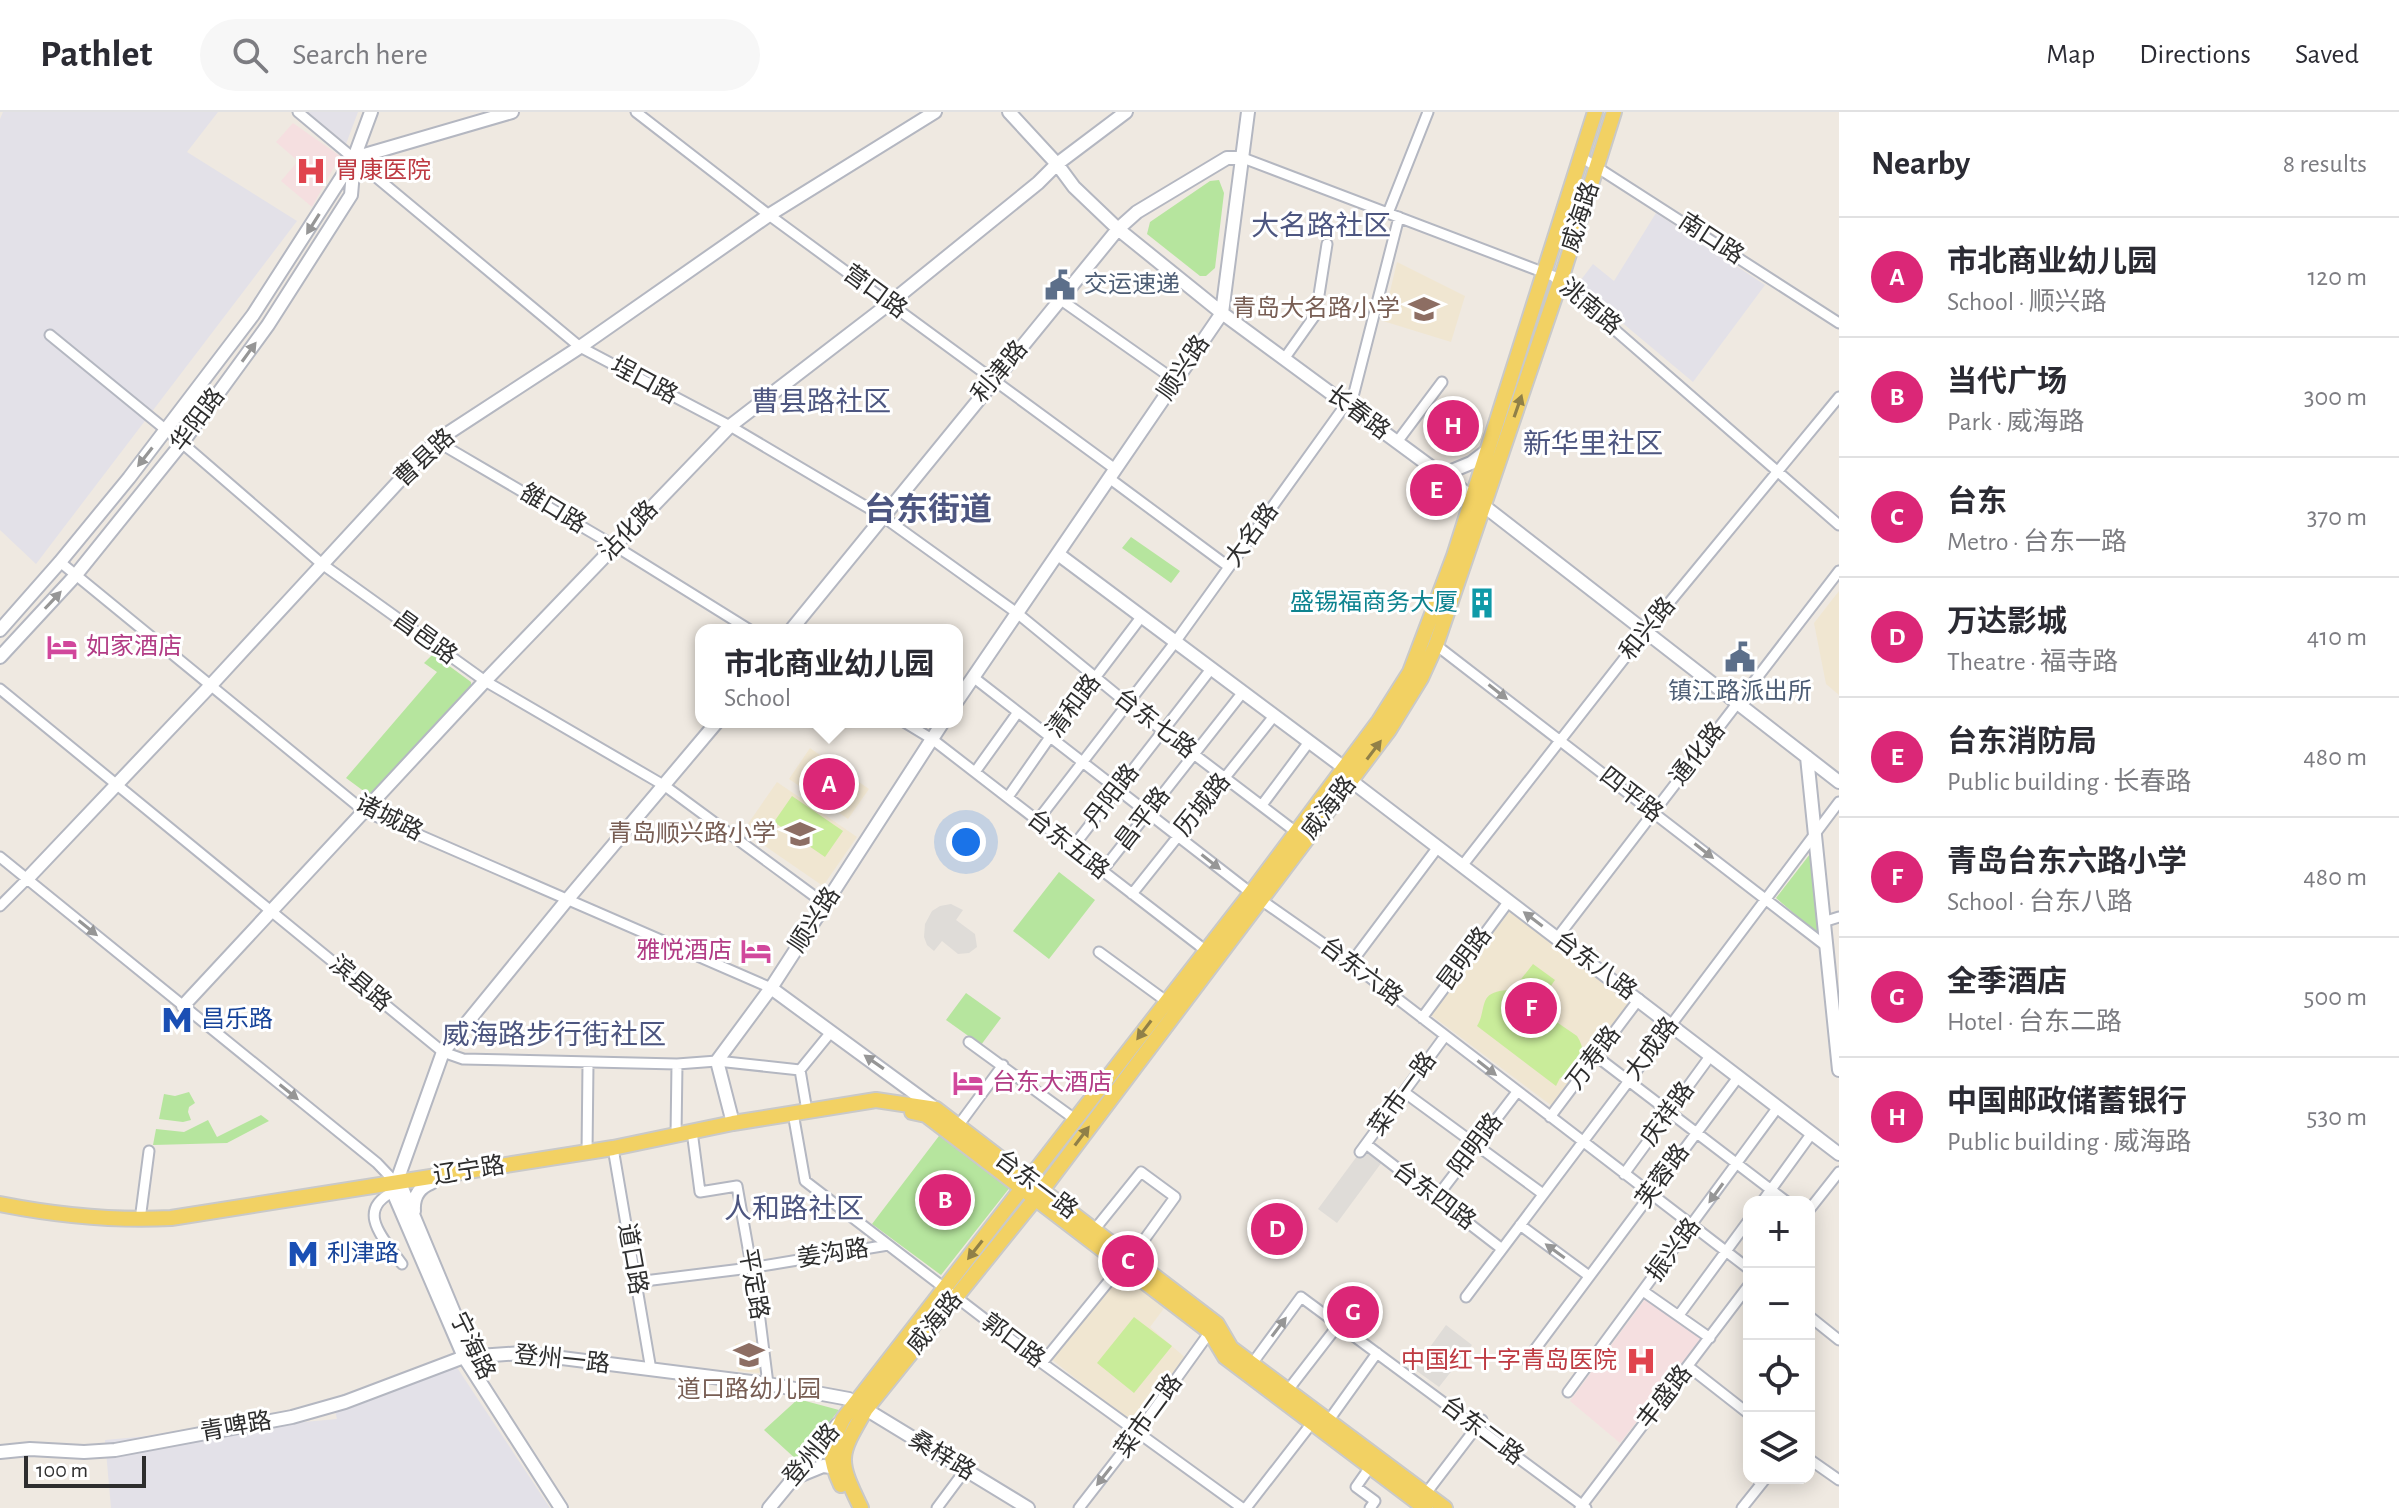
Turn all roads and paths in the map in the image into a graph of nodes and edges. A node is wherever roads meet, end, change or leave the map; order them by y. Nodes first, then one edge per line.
1 (298, 112) edge
2 (371, 112) edge
3 (512, 112) edge
4 (636, 112) edge
5 (935, 112) edge
6 (1009, 112) edge
7 (1126, 112) edge
8 (1248, 112) edge
9 (1428, 112) edge
10 (1595, 112) edge
11 (1614, 112) edge
12 (1581, 157) junction
13 (354, 158) junction
14 (1243, 158) junction
15 (1057, 164) junction
16 (1597, 166) junction
17 (1388, 213) junction
18 (769, 215) junction
19 (1399, 217) junction
20 (1118, 229) junction
21 (1327, 244) dead end
22 (1544, 272) junction
23 (1561, 280) junction
24 (1061, 300) junction
25 (890, 303) junction
26 (1222, 313) junction
27 (1839, 323) edge
28 (50, 335) dead end
29 (580, 347) junction
30 (1284, 359) junction
31 (994, 379) junction
32 (1176, 381) junction
33 (1442, 382) dead end
34 (1839, 397) edge
35 (1346, 405) junction
36 (730, 426) junction
37 (166, 430) junction
38 (436, 441) junction
39 (1397, 442) junction
40 (182, 443) junction
41 (1488, 450) junction
42 (1777, 470) junction
43 (1112, 474) junction
44 (1442, 475) junction
45 (1478, 502) junction
46 (882, 516) junction
47 (1839, 525) edge
48 (615, 546) junction
49 (1057, 555) junction
50 (60, 562) junction
51 (322, 564) junction
52 (1229, 567) junction
53 (1839, 571) edge
54 (75, 576) junction
55 (1017, 613) junction
56 (1141, 618) junction
57 (740, 624) edge
58 (796, 624) edge
59 (0, 630) edge
60 (1645, 632) junction
61 (1174, 643) junction
62 (1436, 645) junction
63 (0, 657) edge
64 (1210, 670) junction
65 (973, 677) junction
66 (1095, 677) junction
67 (485, 681) junction
68 (212, 684) junction
69 (0, 689) edge
70 (963, 692) edge
71 (1242, 694) junction
72 (1128, 704) junction
73 (1738, 704) junction
74 (1018, 712) junction
75 (1273, 718) junction
76 (712, 728) edge
77 (914, 728) edge
78 (939, 728) edge
79 (1163, 731) junction
80 (1050, 737) junction
81 (932, 739) junction
82 (1560, 740) junction
83 (1308, 744) junction
84 (1194, 754) junction
85 (1807, 757) junction
86 (1083, 762) junction
87 (975, 772) junction
88 (1344, 772) junction
89 (1226, 777) junction
90 (1839, 782) edge
91 (118, 783) junction
92 (665, 786) junction
93 (1117, 790) junction
94 (1008, 797) junction
95 (1839, 802) edge
96 (1262, 805) junction
97 (364, 811) junction
98 (1654, 812) junction
99 (1148, 813) junction
100 (1037, 821) junction
101 (1296, 832) junction
102 (1815, 833) junction
103 (1178, 837) junction
104 (1438, 847) junction
105 (1072, 848) junction
106 (0, 857) edge
107 (1462, 866) junction
108 (1102, 871) junction
109 (27, 879) junction
110 (1132, 894) junction
111 (1255, 896) junction
112 (1765, 899) junction
113 (567, 900) junction
114 (1509, 901) junction
115 (825, 904) junction
116 (0, 906) edge
117 (271, 910) junction
118 (1839, 917) edge
119 (1823, 922) junction
120 (1557, 938) junction
121 (1826, 946) junction
122 (1205, 950) junction
123 (1099, 952) dead end
124 (1351, 963) junction
125 (771, 988) junction
126 (1639, 999) junction
127 (1166, 1001) junction
128 (183, 1006) junction
129 (1422, 1018) junction
130 (1671, 1023) junction
131 (831, 1032) junction
132 (1445, 1036) junction
133 (969, 1042) dead end
134 (443, 1052) junction
135 (1711, 1055) junction
136 (1596, 1056) junction
137 (717, 1061) junction
138 (588, 1064) junction
139 (677, 1064) junction
140 (1003, 1065) junction
141 (800, 1070) junction
142 (1839, 1070) edge
143 (1739, 1076) junction
144 (1627, 1081) junction
145 (1404, 1092) junction
146 (1517, 1092) junction
147 (1778, 1107) junction
148 (931, 1112) junction
149 (1669, 1112) junction
150 (798, 1115) junction
151 (1550, 1117) junction
152 (1076, 1120) junction
153 (733, 1123) junction
154 (958, 1126) junction
155 (1695, 1132) junction
156 (1812, 1133) junction
157 (676, 1135) junction
158 (692, 1135) junction
159 (1582, 1142) junction
160 (1476, 1145) junction
161 (1363, 1148) joint
162 (149, 1151) dead end
163 (614, 1151) junction
164 (587, 1153) junction
165 (1839, 1154) edge
166 (1736, 1165) junction
167 (1839, 1172) edge
168 (1624, 1174) junction
169 (431, 1183) junction
170 (397, 1188) junction
171 (1033, 1189) junction
172 (1771, 1189) junction
173 (1543, 1194) junction
174 (1650, 1194) junction
175 (1766, 1196) edge
176 (1780, 1196) edge
177 (1436, 1198) junction
178 (1815, 1202) edge
179 (0, 1204) edge
180 (0, 1213) edge
181 (414, 1215) junction
182 (140, 1220) junction
183 (1520, 1225) junction
184 (1692, 1226) junction
185 (1743, 1228) edge
186 (1095, 1229) junction
187 (888, 1245) junction
188 (1502, 1249) junction
189 (1726, 1251) junction
190 (1126, 1261) junction
191 (402, 1264) dead end
192 (750, 1268) junction
193 (1748, 1268) edge
194 (1589, 1276) junction
195 (636, 1282) junction
196 (1643, 1291) junction
197 (950, 1293) junction
198 (1743, 1293) edge
199 (1466, 1297) dead end
200 (1679, 1315) junction
201 (1815, 1321) edge
202 (1339, 1324) junction
203 (1213, 1328) junction
204 (1710, 1338) junction
205 (1839, 1340) edge
206 (1377, 1353) junction
207 (1257, 1357) dead end
208 (469, 1358) junction
209 (1527, 1360) dead end
210 (1042, 1363) junction
211 (1689, 1367) junction
212 (651, 1370) junction
213 (768, 1384) junction
214 (1288, 1390) junction
215 (1568, 1392) dead end
216 (861, 1406) junction
217 (1746, 1412) edge
218 (843, 1419) junction
219 (1320, 1419) junction
220 (1479, 1423) junction
221 (1138, 1432) junction
222 (0, 1452) edge
223 (1815, 1463) edge
224 (1370, 1467) junction
225 (837, 1468) junction
226 (966, 1469) junction
227 (1839, 1480) edge
228 (787, 1484) junction
229 (1761, 1484) edge
230 (1421, 1503) edge
231 (1583, 1507) edge
232 (561, 1508) edge
233 (571, 1508) edge
234 (769, 1508) edge
235 (851, 1508) edge
236 (861, 1508) edge
237 (937, 1508) edge
238 (1028, 1508) edge
239 (1079, 1508) edge
240 (1244, 1508) edge
241 (1370, 1508) edge
242 (1445, 1508) edge
243 (1742, 1508) edge

1 - 13 street, 埕口路
2 - 13 street
3 - 13 street
4 - 18 street, 营口路
5 - 18 street, 曹县路
6 - 15 street, 长春路
7 - 15 street, 沾化路
8 - 14 street
9 - 17 street
10 - 12 main road, 威海路
11 - 16 main road, 威海路
12 - 16 street, 南口路
12 - 22 main road, 威海路
13 - 29 street, 埕口路
13 -> 37 street, 华阳路
40 -> 13 street, 华阳路
14 - 17 street, 洮南路
14 - 20 street, 利津路
14 - 26 street
15 - 20 street, 长春路
15 - 25 street, 沾化路
16 - 23 main road, 威海路
16 - 27 street, 南口路
17 - 19 street, 洮南路
18 - 25 street, 营口路
18 - 29 street, 曹县路
19 - 22 street, 洮南路
19 - 35 street, 大名路
20 - 24 street, 利津路
20 - 26 street, 长春路
21 - 30 street
22 - 23 street, 洮南路
22 - 41 main road, 威海路
23 - 42 street, 洮南路
45 -> 23 main road, 威海路
24 - 31 street, 利津路
24 - 32 street
25 - 31 street, 营口路
25 - 36 street, 沾化路
26 - 30 street, 长春路
26 - 32 street, 顺兴路
28 - 37 street, 昌邑路
29 - 36 street, 埕口路
29 - 38 street, 曹县路
30 - 35 street, 长春路
31 - 43 street, 营口路
31 - 46 street, 利津路
32 - 43 street, 顺兴路
33 - 39 street
34 - 42 street, 和兴路
35 - 39 street, 长春路
35 - 52 street, 大名路
36 - 46 street, 埕口路
36 - 48 street, 沾化路
37 - 40 street, 昌邑路
37 -> 50 street, 华阳路
38 - 48 street, 雒口路
38 - 51 street, 曹县路
39 - 44 street, 长春路
40 - 51 street, 昌邑路
40 - 54 street, 华阳路
41 - 44 street
41 - 45 main road, 威海路
42 - 47 street, 洮南路
42 - 60 street, 和兴路
43 - 49 street, 顺兴路
43 - 52 street, 营口路
44 - 45 street, 长春路
45 - 60 street, 长春路
45 - 62 main road, 威海路
45 - 88 main road, 威海路
46 - 55 street, 埕口路
46 - 58 street, 利津路
48 - 57 street, 雒口路
48 - 67 street, 沾化路
49 - 55 street, 顺兴路
49 - 56 street, 台东八路
50 - 54 street, 诸城路
50 - 59 street, 华阳路
51 - 67 street, 昌邑路
51 - 68 street, 曹县路
52 - 61 street, 大名路
53 - 73 street, 通化路
63 -> 54 street, 华阳路
54 - 68 street, 诸城路
55 - 65 street, 顺兴路
55 - 66 street, 台东七路
56 - 61 street, 台东八路
56 - 66 street, 清和路
60 - 73 street, 长春路
60 - 82 street, 和兴路
61 - 64 street, 台东八路
61 - 72 street, 大名路
62 -> 82 street, 四平路
88 -> 62 main road, 威海路
64 - 71 street, 台东八路
64 - 79 street, 丹阳路
65 - 70 street, 顺兴路
65 - 74 street, 台东六路
66 - 72 street, 台东七路
66 - 80 street, 清和路
67 - 92 street, 昌邑路
67 - 97 street, 沾化路
68 - 91 street, 曹县路
68 - 97 street, 诸城路
69 - 91 street, 滨县路
71 - 75 street, 台东八路
71 - 84 street, 昌平路
72 - 79 street, 台东七路
72 - 86 street, 大名路
73 - 85 street, 长春路
73 - 98 street, 通化路
74 - 80 street, 台东六路
74 - 87 street
75 - 83 street, 台东八路
75 - 89 street, 历城路
76 - 92 street
77 - 81 street
78 - 81 street, 顺兴路
79 - 84 street, 台东七路
79 - 93 street, 丹阳路
80 - 86 street, 台东六路
80 - 94 street, 清和路
81 - 87 street, 台东五路
81 - 115 street, 顺兴路
82 - 98 street, 四平路
82 - 107 street, 和兴路
83 - 88 street, 台东八路
83 - 96 street
84 - 89 street, 台东七路
84 - 99 street, 昌平路
85 - 90 street, 长春路
85 - 102 street
86 - 93 street, 台东六路
86 - 100 street, 大名路
87 - 94 street, 台东五路
88 - 101 main road, 威海路
88 - 104 street, 台东八路
88 - 111 main road, 威海路
89 - 96 street, 台东七路
89 - 103 street, 历城路
91 - 109 street, 曹县路
91 - 117 street, 滨县路
92 - 113 street
92 - 115 street, 昌邑路
93 - 99 street, 台东六路
93 - 105 street, 丹阳路
94 - 100 street, 台东五路
95 - 102 street, 大成路
96 - 101 street, 台东七路
97 - 113 street, 诸城路
97 - 117 street, 沾化路
98 -> 112 street, 四平路
98 - 120 street, 通化路
99 - 103 street, 台东六路
99 - 108 street, 昌平路
100 - 105 street, 台东五路
101 - 111 main road, 威海路
102 - 112 street, 大成路
102 - 119 street
103 - 110 street, 历城路
103 -> 111 street, 台东六路
104 - 107 street, 台东八路
104 - 124 street
105 - 108 street, 台东五路
106 - 109 street
107 - 114 street, 台东八路
108 - 110 street, 台东五路
109 - 116 street, 曹县路
109 -> 128 street
110 - 122 street, 台东五路
111 - 122 main road, 威海路
111 - 124 street, 台东六路
171 -> 111 main road, 威海路
112 - 121 street, 四平路
112 - 130 street, 大成路
113 - 125 street, 诸城路
113 - 134 street
120 -> 114 street, 台东八路
114 - 129 street, 昆明路
115 - 125 street, 顺兴路
117 - 128 street, 沾化路
117 - 134 street, 滨县路
118 - 119 street
119 - 121 street
120 - 126 street, 台东八路
121 - 142 street
122 - 127 main road, 威海路
123 - 127 street
124 - 129 street, 台东六路
125 - 131 street, 台东一路
125 - 137 street, 顺兴路
126 - 130 street, 台东八路
126 - 136 street, 万寿路
127 -> 152 main road, 威海路
128 -> 170 street
129 - 132 street, 台东六路
130 - 135 street, 台东八路
130 - 144 street, 大成路
131 - 141 street
148 -> 131 street, 台东一路
132 - 145 street, 菜市一路
132 -> 146 street, 台东六路
133 - 140 street
134 - 138 street, 滨县路
134 - 170 street
135 - 143 street, 台东八路
135 - 149 street, 庆祥路
136 - 144 street
136 - 151 street, 万寿路
137 - 139 street, 滨县路
137 - 141 street, 滨县路
137 - 153 street
138 - 139 street, 滨县路
138 - 164 street
139 - 157 street
140 - 152 street
140 - 154 street
141 - 150 street
143 - 147 street, 台东八路
143 - 155 street, 芙蓉路
144 - 149 street
144 - 159 street, 大成路
145 - 160 street
145 - 161 street, 菜市一路
146 - 151 street, 台东六路
146 - 160 street, 阳明路
147 - 156 street, 台东八路
147 - 166 street, 振兴路
148 - 150 main road, 辽宁路
148 - 154 main road, 台东一路
148 - 171 main road, 台东一路
149 - 155 street
149 - 168 street, 庆祥路
150 - 153 main road, 辽宁路
150 - 158 main road, 辽宁路
150 - 187 street, 郭口路
151 - 159 street, 台东六路
152 - 171 main road, 威海路
153 - 158 main road, 辽宁路
154 - 171 main road, 台东一路
155 - 166 street
155 - 174 street, 芙蓉路
156 - 165 street, 台东八路
156 - 172 street
157 - 158 main road, 辽宁路
157 - 163 main road, 辽宁路
158 - 163 main road, 辽宁路
158 - 192 street, 平定路
159 - 168 street, 台东六路
159 - 173 street, 大成路
160 - 173 street
160 - 177 street, 阳明路
161 - 177 street, 台东四路
162 - 182 street
163 - 164 main road, 辽宁路
163 - 169 main road, 辽宁路
163 - 195 street, 道口路
164 - 170 main road, 辽宁路
166 - 172 street
166 -> 184 street, 振兴路
167 - 178 street
168 - 174 street, 台东六路
169 - 170 main road, 辽宁路
169 - 181 street
170 - 180 main road, 辽宁路
170 - 181 street, 宁海路
170 - 182 main road, 辽宁路
170 - 191 street
170 - 208 street, 宁海路
171 - 186 main road, 台东一路
171 - 190 main road, 台东一路
171 - 197 main road, 威海路
172 - 175 street
172 - 176 street
173 - 183 street, 大成路
174 - 184 street, 台东六路
174 - 194 street, 芙蓉路
177 - 188 street, 台东四路
179 - 182 main road, 辽宁路
181 - 208 street, 宁海路
183 - 188 street, 大成路
194 -> 183 street
184 - 189 street, 台东六路
184 - 196 street, 振兴路
185 - 189 street
186 - 190 main road, 台东一路
186 - 190 street
187 - 192 street, 姜沟路
187 - 197 street, 郭口路
188 - 199 street, 大成路
189 - 193 street, 台东六路
189 - 200 street
190 - 203 main road, 台东一路
190 - 210 street
192 - 195 street, 姜沟路
192 - 213 street, 平定路
194 - 209 street, 芙蓉路
195 - 212 street, 道口路
196 - 200 street
196 - 215 street, 振兴路
197 - 210 street, 郭口路
197 - 216 main road, 威海路
198 - 204 street, 丰盛路
200 - 204 street
201 - 205 street
202 - 206 street, 台东二路
207 -> 202 street, 台东二路
202 - 214 street
203 - 214 main road, 台东一路
203 - 219 main road, 台东一路
203 - 221 street, 菜市二路
204 - 211 street, 丰盛路
206 - 219 street
206 - 220 street, 台东二路
208 - 212 street, 登州一路
208 - 222 street, 青啤路
208 - 232 street, 宁海路
208 - 233 street, 宁海路
210 - 221 street, 郭口路
211 - 217 street
211 - 231 street, 丰盛路
212 - 213 street
213 - 216 street
214 - 219 main road, 台东一路
216 - 218 main road, 登州路
216 - 225 main road, 登州路
216 - 226 street, 桑梓路
218 - 225 main road
218 - 228 street, 登州路
219 - 224 main road, 台东一路
219 - 230 main road, 台东一路
219 - 240 street
220 - 230 street
220 - 231 street, 台东二路
221 -> 239 street, 菜市二路
221 - 240 street, 郭口路
223 - 227 street
224 - 230 main road, 台东一路
224 - 241 street
225 - 228 street
225 - 235 main road
225 - 236 main road
226 - 237 street
226 - 238 street, 桑梓路
228 - 234 street, 登州路
229 - 243 street
230 - 242 main road, 台东一路

